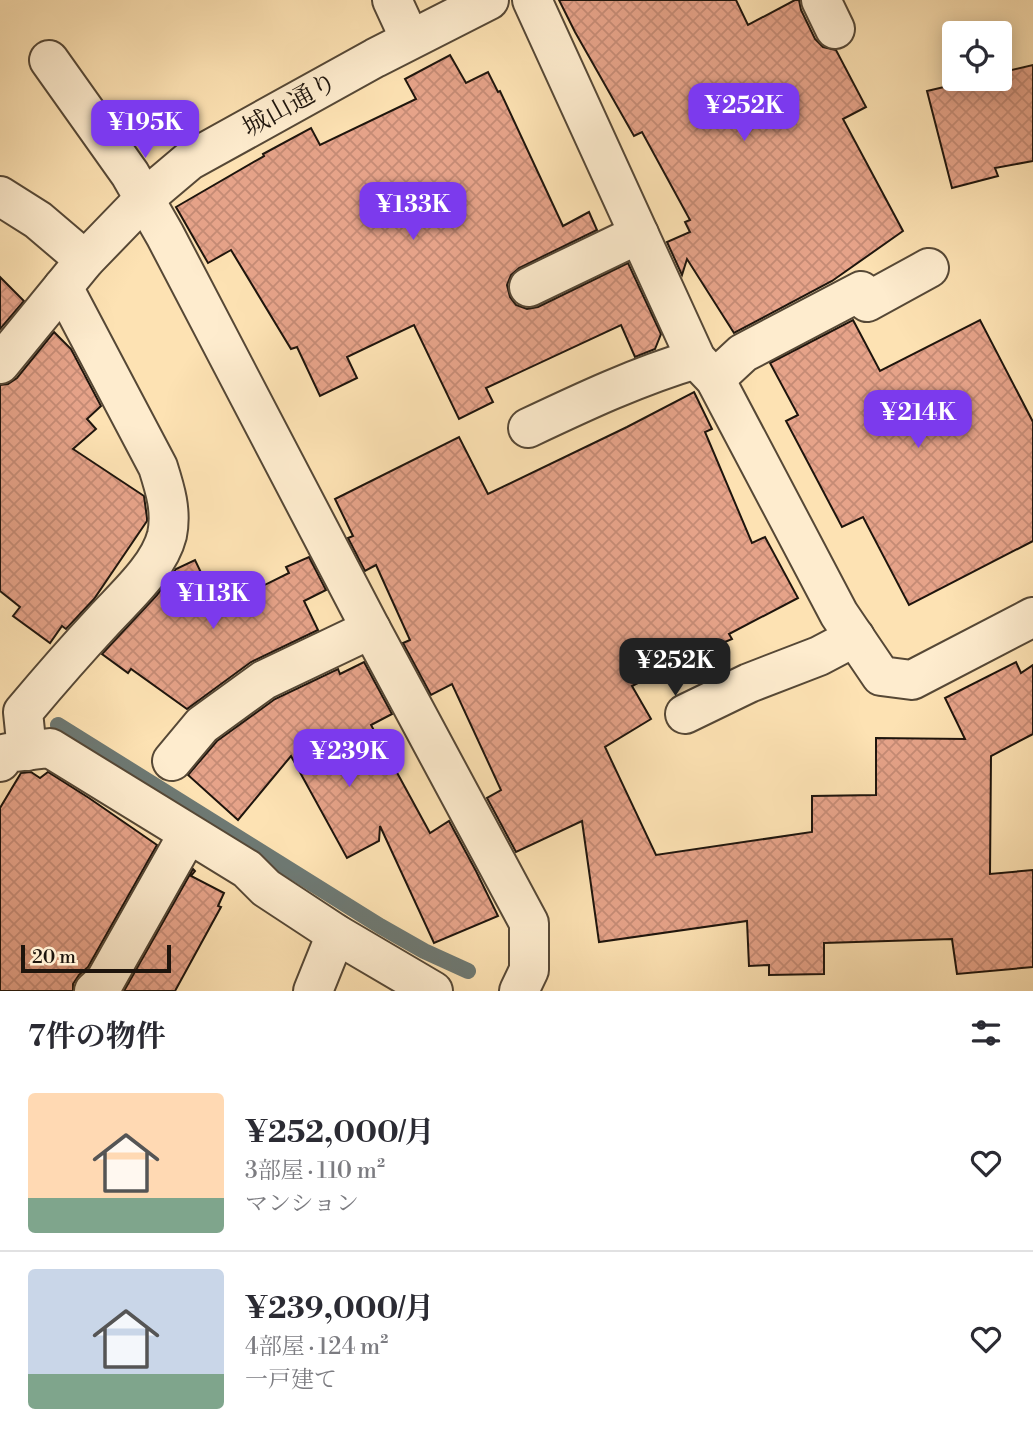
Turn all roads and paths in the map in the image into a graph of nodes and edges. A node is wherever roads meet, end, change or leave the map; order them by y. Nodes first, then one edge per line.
1 (392, 0) edge
2 (489, 0) edge
3 (532, 0) edge
4 (410, 39) junction
5 (49, 60) dead end
6 (0, 196) edge
7 (144, 199) junction
8 (639, 234) junction
9 (929, 268) dead end
10 (74, 274) junction
11 (529, 287) dead end
12 (0, 364) edge
13 (706, 369) junction
14 (528, 428) dead end
15 (1033, 617) edge
16 (370, 629) junction
17 (855, 637) junction
18 (685, 714) dead end
19 (13, 757) edge
20 (172, 761) dead end
21 (188, 834) junction
22 (336, 934) junction
23 (94, 991) edge
24 (313, 991) edge
25 (433, 991) edge
26 (519, 991) edge

1 - 4 street
2 - 4 street, 城山通り
3 - 8 street
4 - 7 street, 城山通り
5 - 7 street
6 - 10 street
7 - 10 street, 城山通り
7 - 16 street
8 - 11 street
8 - 13 street
9 - 13 street
10 - 12 street, 城山通り
10 - 19 street
13 - 14 street
13 - 17 street
15 - 17 street
16 - 20 street
16 - 26 street
17 - 18 street
19 - 21 street
21 - 22 street
21 - 23 street
22 - 24 street
22 - 25 street

